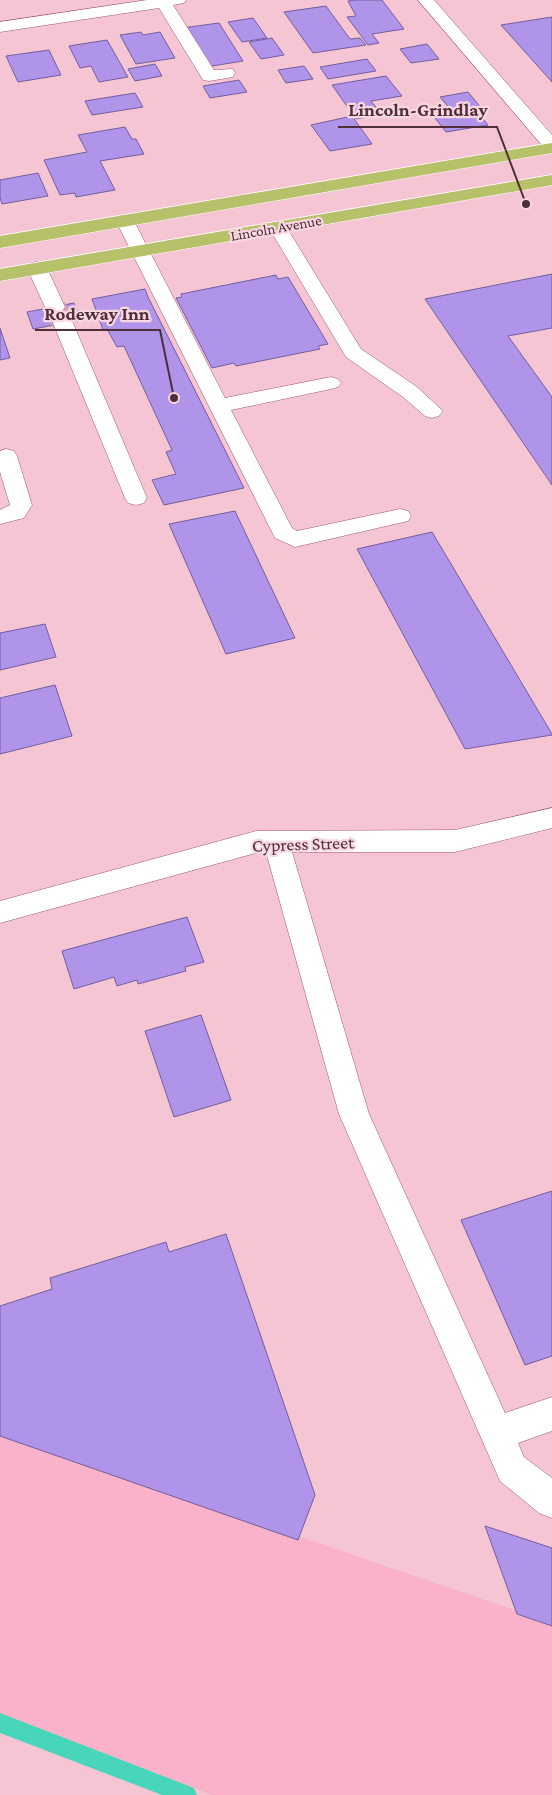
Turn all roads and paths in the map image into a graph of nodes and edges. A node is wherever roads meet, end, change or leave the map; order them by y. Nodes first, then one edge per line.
1 (426, 0) edge
2 (170, 1) edge
3 (25, 7) dead end
4 (32, 22) junction
5 (0, 27) edge
6 (227, 73) dead end
7 (552, 147) edge
8 (552, 180) edge
9 (125, 221) junction
10 (278, 228) junction
11 (0, 242) edge
12 (139, 251) junction
13 (37, 268) junction
14 (0, 275) edge
15 (331, 383) dead end
16 (218, 406) junction
17 (432, 411) dead end
18 (6, 456) dead end
19 (136, 498) dead end
20 (400, 516) dead end
21 (0, 517) edge
22 (552, 818) edge
23 (276, 842) junction
24 (0, 912) edge
25 (552, 1414) edge
26 (496, 1433) junction
27 (552, 1500) edge

1 - 7 street
2 - 4 street
2 - 6 street
3 - 4 street
4 - 5 street
7 - 9 main road, Lincoln Avenue
8 - 10 main road, Lincoln Avenue
9 - 11 main road, Lincoln Avenue
9 - 12 street
10 - 12 main road, Lincoln Avenue
10 - 17 street
12 - 13 main road, Lincoln Avenue
12 - 16 street
13 - 14 main road, Lincoln Avenue
13 - 19 street
15 - 16 street
16 - 20 street
18 - 21 street
22 - 23 street, Cypress Street
23 - 24 street, Cypress Street
23 - 26 street
25 - 26 street
26 - 27 street

